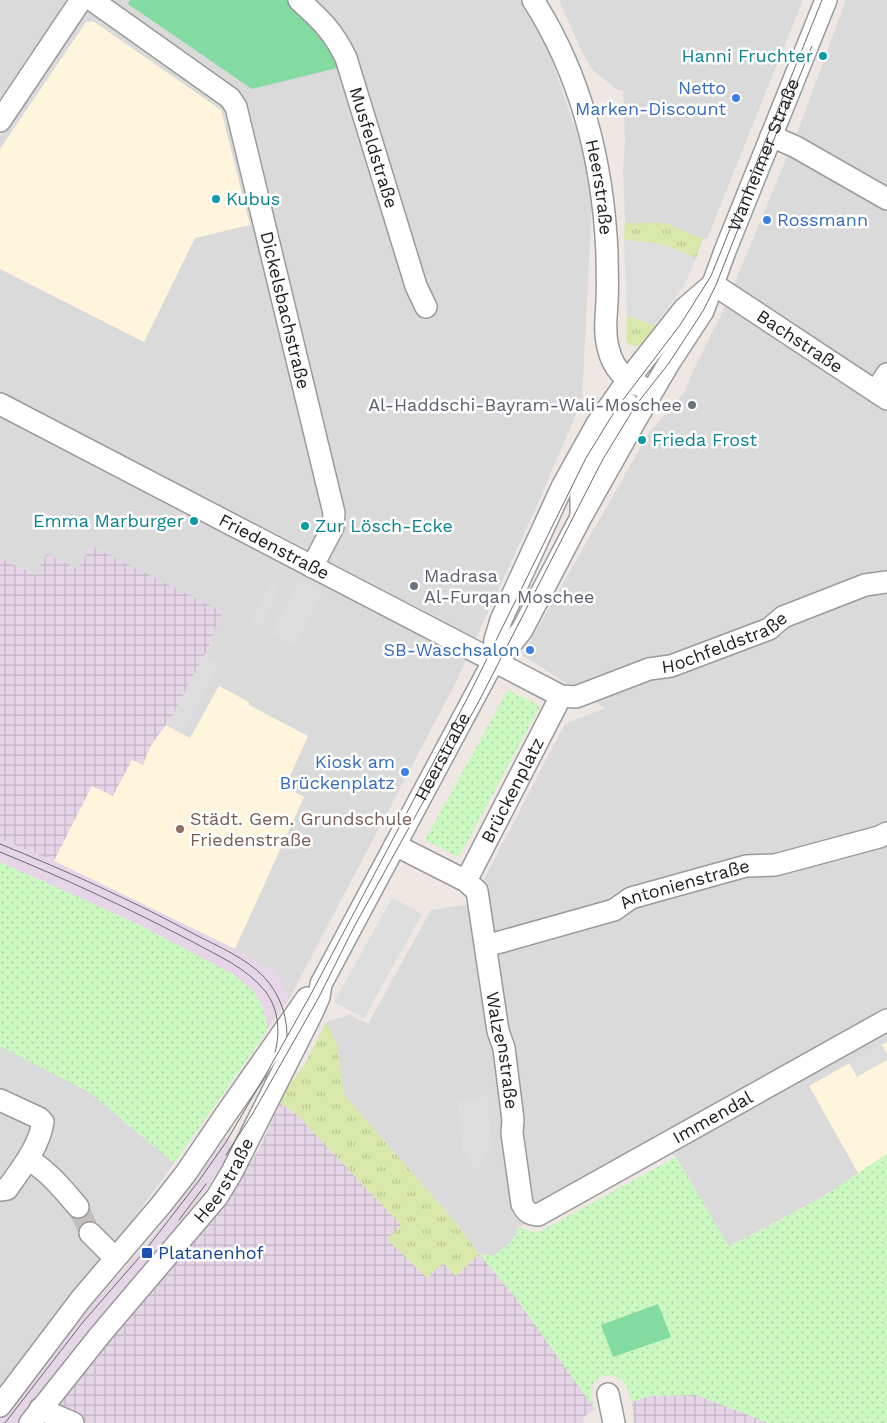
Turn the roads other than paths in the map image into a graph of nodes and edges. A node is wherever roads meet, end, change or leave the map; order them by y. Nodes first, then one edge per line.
1 (81, 0) edge
2 (92, 0) edge
3 (299, 0) edge
4 (533, 0) edge
5 (826, 0) edge
6 (0, 121) edge
7 (771, 136) junction
8 (887, 199) edge
9 (713, 284) junction
10 (426, 307) dead end
11 (628, 380) junction
12 (654, 388) junction
13 (883, 388) edge
14 (0, 404) edge
15 (635, 421) joint
16 (582, 517) junction
17 (312, 567) junction
18 (887, 582) edge
19 (493, 662) junction
20 (561, 696) junction
21 (887, 833) edge
22 (396, 845) junction
23 (466, 881) junction
24 (486, 946) junction
25 (321, 984) junction
26 (887, 1020) edge
27 (0, 1100) edge
28 (28, 1159) junction
29 (0, 1190) edge
30 (78, 1207) tunnel mouth
31 (538, 1215) joint
32 (90, 1233) tunnel mouth
33 (115, 1258) junction
34 (608, 1394) dead end
35 (0, 1406) edge
36 (35, 1416) edge
37 (73, 1423) edge
38 (614, 1423) edge

1 - 6 street
2 - 17 street, Dickelsbachstraße
3 - 10 street, Musfeldstraße
4 - 11 street, Heerstraße
5 - 7 street, Wanheimer Straße
7 - 8 street
7 - 9 street, Wanheimer Straße
9 - 11 street, Wanheimer Straße
9 - 12 street, Wanheimer Straße
9 - 13 street, Bachstraße
11 - 12 street
11 - 16 street
11 - 19 street, Heerstraße
12 - 15 street, Wanheimer Straße
14 - 17 street, Friedenstraße
15 - 16 street, Heerstraße
16 - 19 street, Heerstraße
17 - 19 street, Friedenstraße
18 - 20 street, Hochfeldstraße
19 - 20 street
19 - 22 street, Heerstraße
20 - 23 street, Brückenplatz
21 - 24 street, Antonienstraße
22 - 23 street
22 - 25 street, Heerstraße
23 - 24 street, Walzenstraße
24 - 31 street, Walzenstraße
25 - 33 street, Heerstraße
25 - 36 street, Heerstraße
26 - 31 street, Immendal
27 - 28 street
28 - 29 street
28 - 30 street
32 - 33 street
33 - 35 street, Heerstraße
34 - 38 street
36 - 37 street

